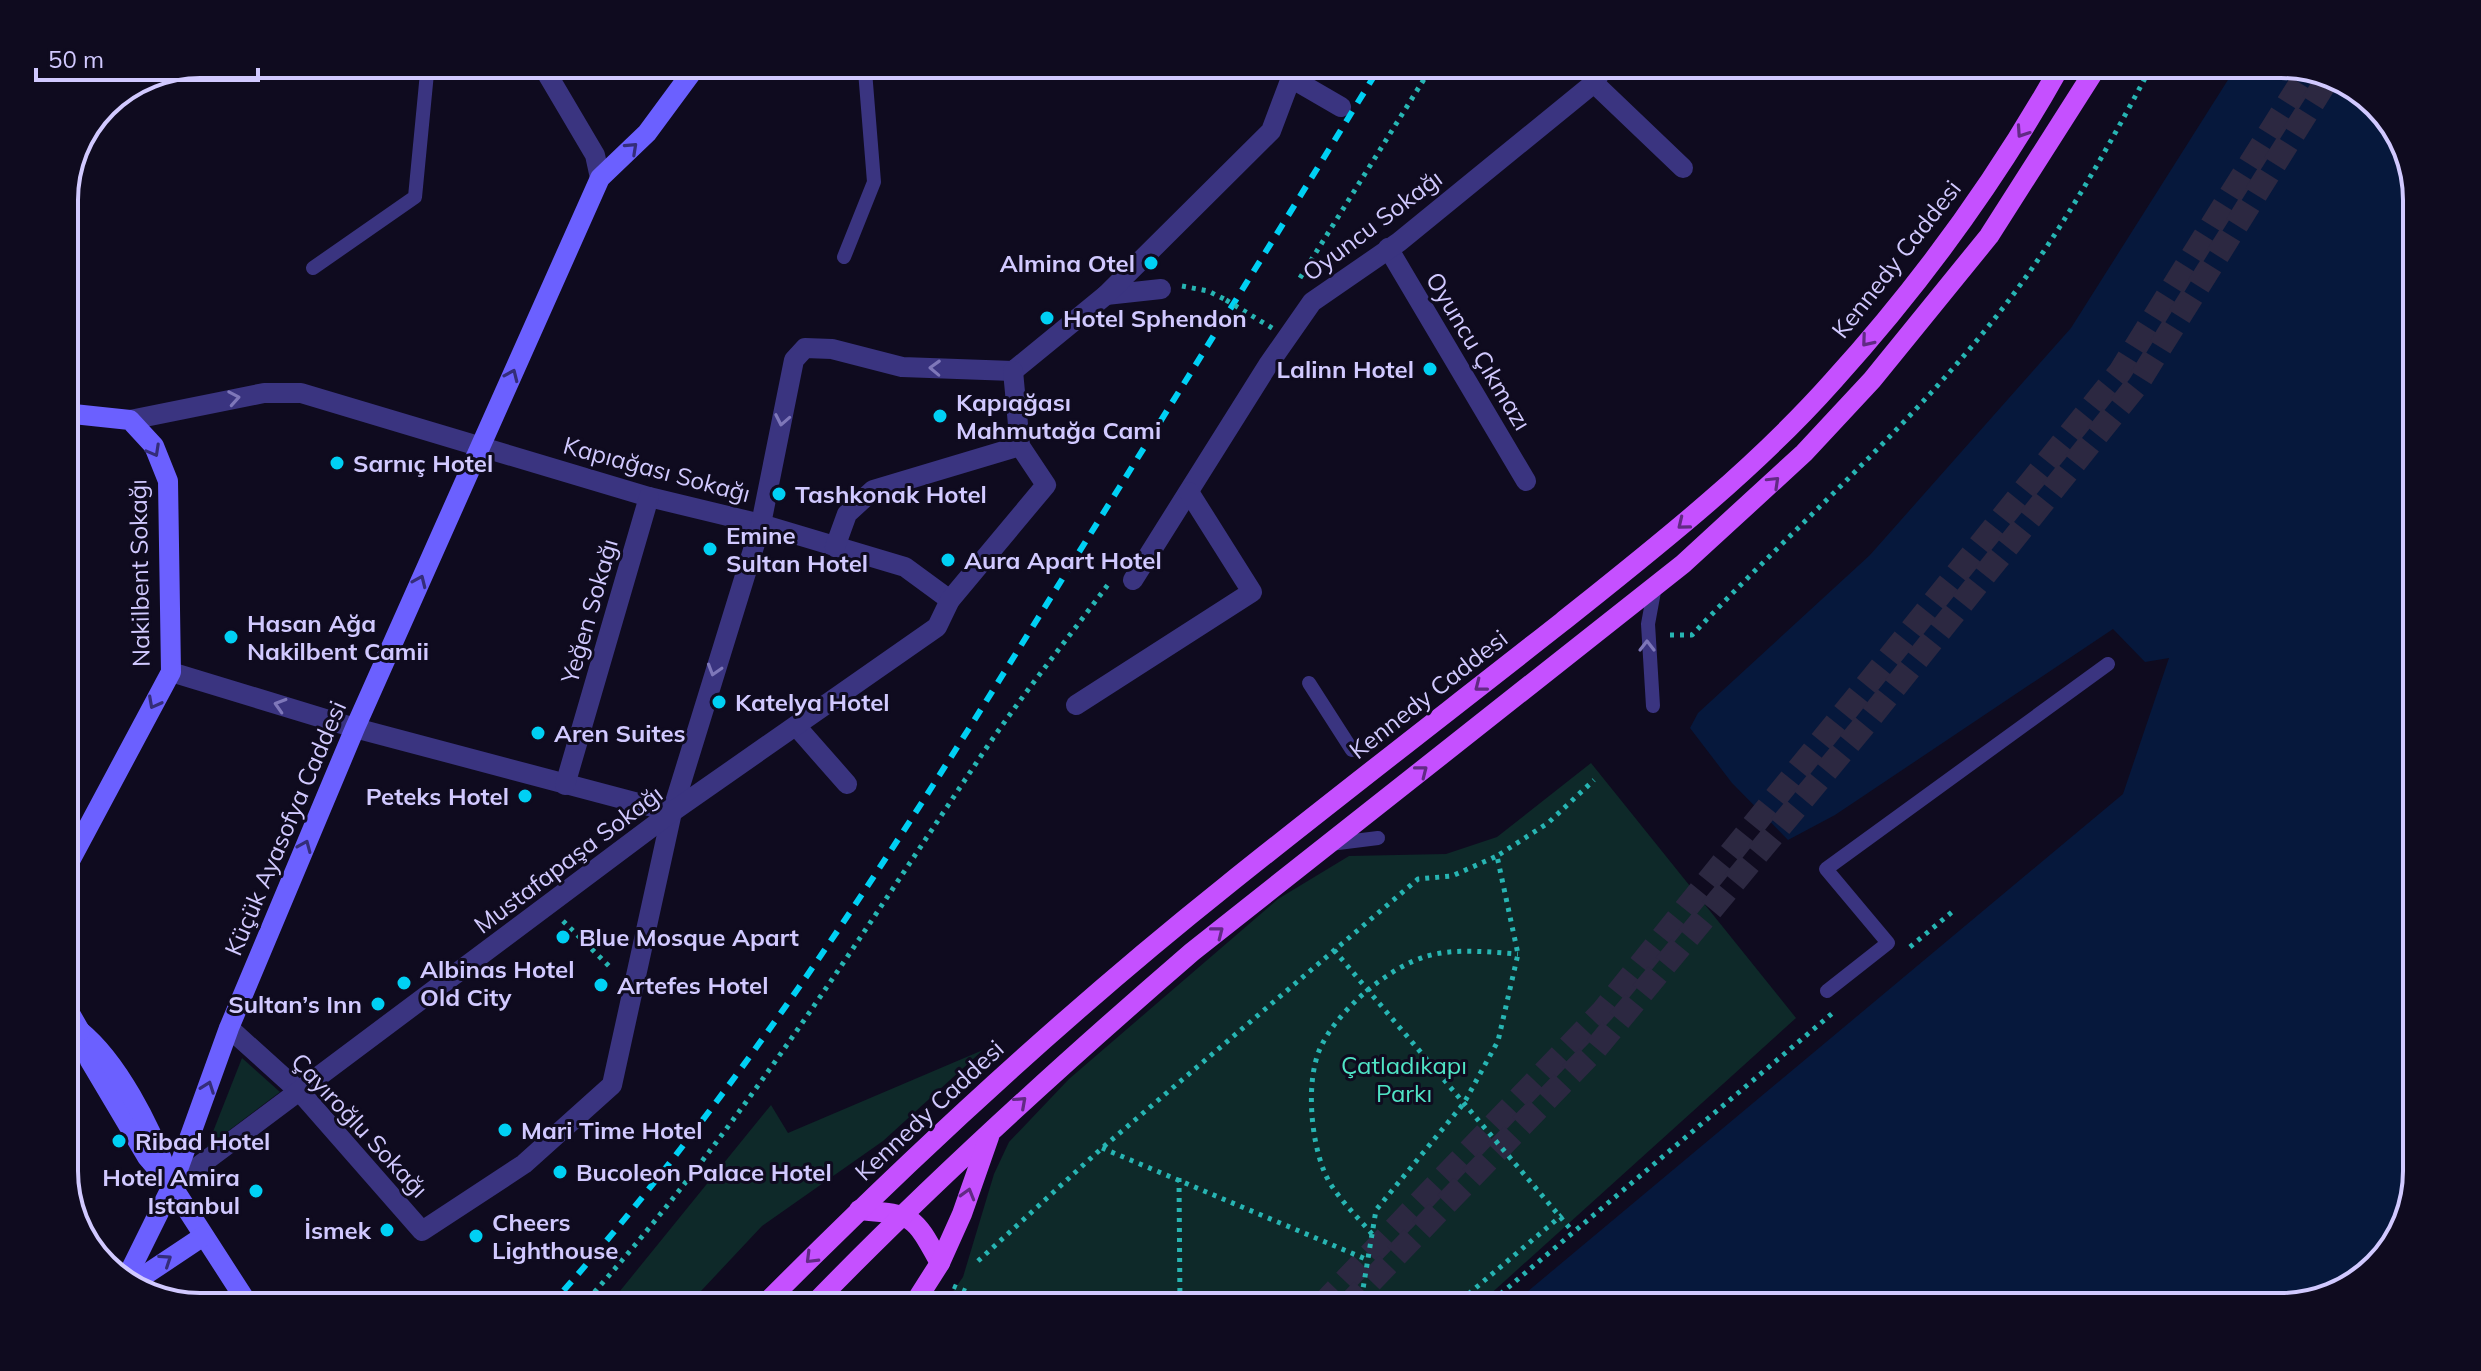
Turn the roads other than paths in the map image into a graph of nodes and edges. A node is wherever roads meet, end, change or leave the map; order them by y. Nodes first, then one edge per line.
1 (427, 78) edge
2 (550, 78) edge
3 (688, 78) edge
4 (866, 78) edge
5 (1592, 78) edge
6 (1602, 78) edge
7 (2054, 78) edge
8 (2090, 78) edge
9 (1341, 107) dead end
10 (1683, 168) dead end
11 (600, 178) junction
12 (1388, 248) junction
13 (844, 257) dead end
14 (313, 268) dead end
15 (1161, 289) dead end
16 (1106, 295) junction
17 (1013, 371) junction
18 (78, 414) edge
19 (130, 420) junction
20 (480, 446) junction
21 (1020, 446) junction
22 (1526, 481) dead end
23 (1189, 492) junction
24 (649, 497) junction
25 (761, 524) junction
26 (835, 547) junction
27 (1124, 578) road end
28 (1655, 586) junction
29 (950, 600) junction
30 (2108, 664) dead end
31 (171, 672) junction
32 (1309, 683) dead end
33 (1076, 705) dead end
34 (1653, 706) dead end
35 (796, 726) junction
36 (355, 728) junction
37 (1352, 750) dead end
38 (847, 784) dead end
39 (565, 785) junction
40 (672, 812) junction
41 (1378, 838) dead end
42 (1330, 844) junction
43 (78, 846) edge
44 (1827, 991) dead end
45 (229, 1028) junction
46 (78, 1046) edge
47 (301, 1093) junction
48 (995, 1125) junction
49 (172, 1186) junction
50 (859, 1210) junction
51 (904, 1214) junction
52 (202, 1237) junction
53 (936, 1270) junction
54 (130, 1271) edge
55 (141, 1278) edge
56 (240, 1293) edge
57 (776, 1293) edge
58 (825, 1293) edge
59 (921, 1293) edge

1 - 14 lane
2 - 11 street
11 -> 3 street, Küçük Ayasofya Caddesi
4 - 13 lane
5 - 12 street, Oyuncu Sokağı
6 - 10 street
7 -> 50 main road, Kennedy Caddesi
28 -> 8 main road
9 - 16 street
20 -> 11 street, Küçük Ayasofya Caddesi
12 - 22 street, Oyuncu Çıkmazı
12 - 23 street, Oyuncu Sokağı
15 - 16 street
16 - 17 street
17 - 21 street
17 -> 25 street, Çayıroğlu Sokağı
18 - 19 street
19 -> 20 street, Kapıağası Sokağı
19 -> 31 street, Nakilbent Sokağı
20 - 24 street, Kapıağası Sokağı
36 -> 20 street, Küçük Ayasofya Caddesi
21 - 26 street
21 - 29 street, Mustafapaşa Sokağı
23 - 27 street, Oyuncu Sokağı
23 - 33 street
24 - 25 street, Kapıağası Sokağı
24 - 39 street, Yeğen Sokağı
25 - 26 street, Kapıağası Sokağı
25 -> 40 street, Çayıroğlu Sokağı
26 - 29 street, Kapıağası Sokağı
34 -> 28 lane
42 -> 28 main road
29 - 35 street, Mustafapaşa Sokağı
30 - 44 lane
36 -> 31 street
31 -> 43 street, Nakilbent Sokağı
32 - 37 lane
35 - 38 street
35 - 40 street, Mustafapaşa Sokağı
36 - 39 street
45 -> 36 street, Küçük Ayasofya Caddesi
39 - 40 street
40 - 47 street, Mustafapaşa Sokağı
40 - 47 street, Çayıroğlu Sokağı
41 - 42 lane
48 -> 42 main road
45 - 47 street, Çayıroğlu Sokağı
49 -> 45 street, Küçük Ayasofya Caddesi
46 - 49 street
47 - 49 street, Mustafapaşa Sokağı
48 - 51 main road
53 -> 48 main road
49 - 52 street
49 - 54 street, Küçük Ayasofya Caddesi
50 - 51 main road
50 -> 57 main road, Kennedy Caddesi
51 - 53 main road
51 - 58 main road
55 -> 52 street
52 - 56 street
53 - 59 main road

